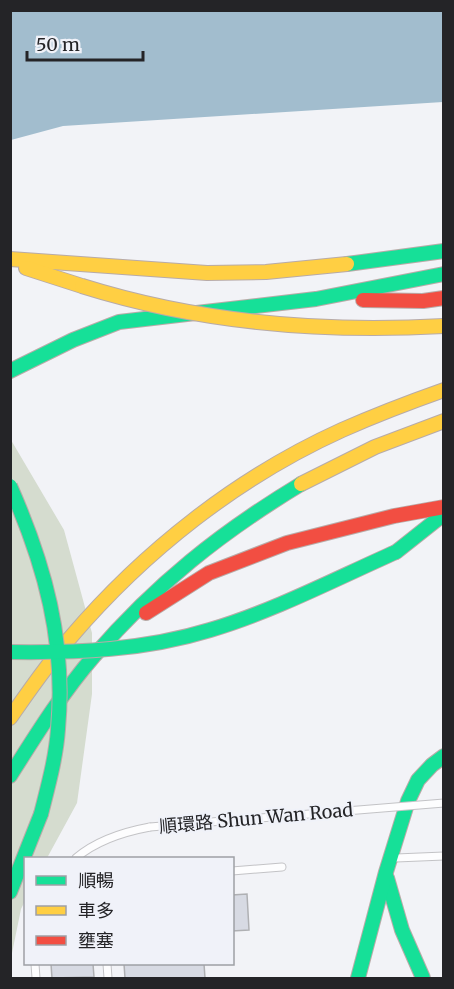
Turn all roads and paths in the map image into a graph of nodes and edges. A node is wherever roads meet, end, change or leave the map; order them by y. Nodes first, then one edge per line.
1 (444, 251) edge
2 (10, 260) edge
3 (444, 274) edge
4 (444, 298) edge
5 (316, 299) junction
6 (444, 326) edge
7 (10, 371) edge
8 (444, 390) edge
9 (444, 421) edge
10 (10, 486) edge
11 (444, 507) edge
12 (444, 514) edge
13 (444, 528) edge
14 (396, 552) junction
15 (108, 638) junction
16 (10, 652) edge
17 (10, 718) edge
18 (444, 756) edge
19 (10, 776) edge
20 (444, 803) edge
21 (444, 856) edge
22 (78, 857) edge
23 (388, 865) junction
24 (282, 867) dead end
25 (234, 871) edge
26 (10, 892) edge
27 (357, 978) edge
28 (423, 978) edge

1 - 2 highway
2 - 6 highway, bridge
3 - 5 highway
4 - 5 highway
5 - 7 highway, bridge
8 - 17 highway
9 - 15 highway
10 - 26 highway, bridge
11 - 15 highway
12 - 14 highway
13 - 14 highway
14 - 16 highway, bridge
15 - 19 highway, bridge
18 - 23 highway
20 - 22 lane, 順環路 Shun Wan Road, bridge
21 - 23 lane
23 - 27 highway
23 - 28 highway
24 - 25 lane

